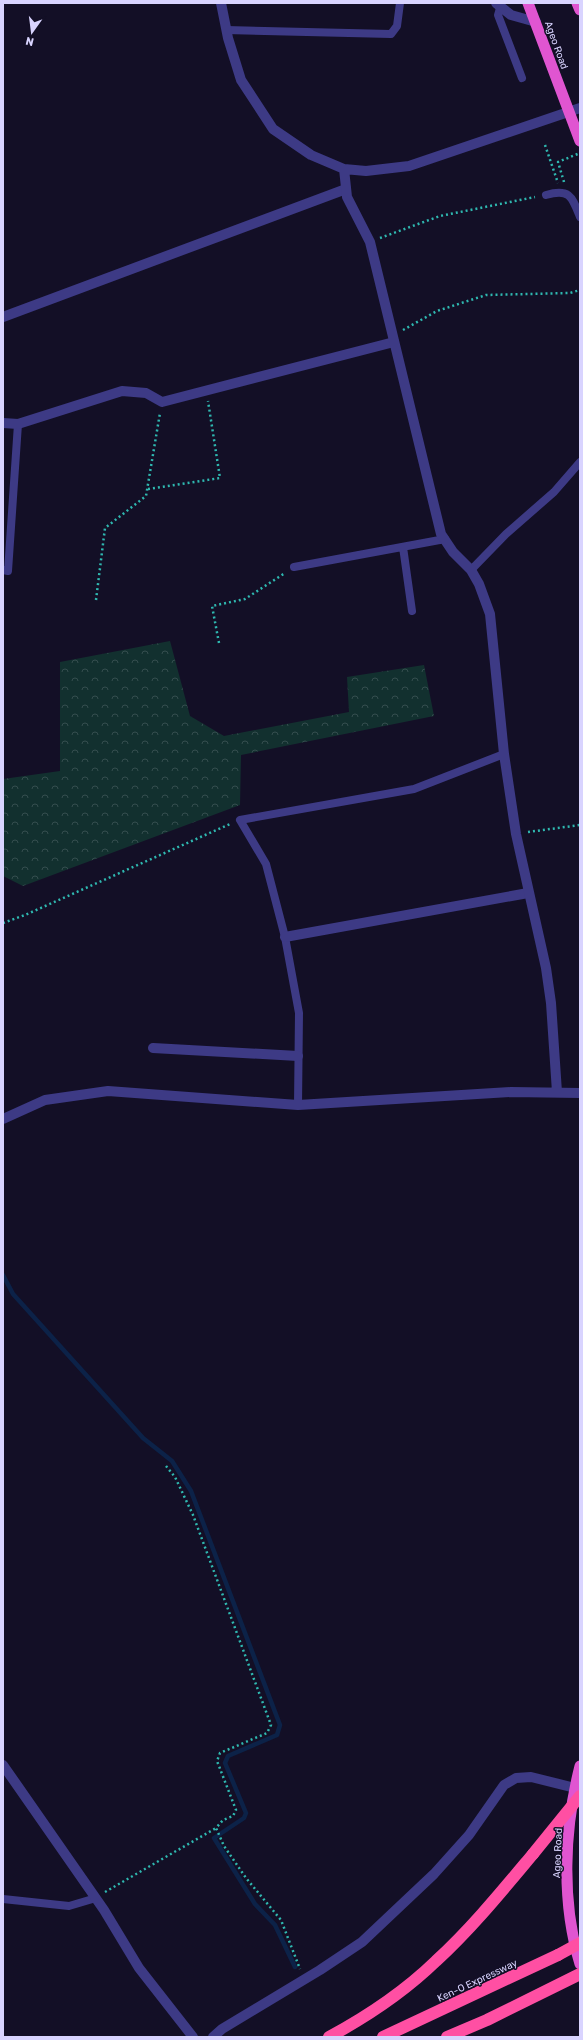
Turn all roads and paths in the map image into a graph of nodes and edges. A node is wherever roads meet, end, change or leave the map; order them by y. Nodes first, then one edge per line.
1 (221, 3) edge
2 (400, 3) edge
3 (528, 3) edge
4 (577, 3) edge
5 (498, 5) edge
6 (580, 10) edge
7 (536, 22) junction
8 (226, 30) junction
9 (522, 78) dead end
10 (580, 108) edge
11 (569, 112) junction
12 (580, 141) edge
13 (545, 145) dead end
14 (580, 154) edge
15 (344, 169) junction
16 (346, 189) junction
17 (546, 195) joint
18 (580, 217) edge
19 (370, 242) junction
20 (580, 290) edge
21 (3, 317) edge
22 (394, 339) junction
23 (207, 391) junction
24 (162, 402) junction
25 (3, 423) edge
26 (18, 424) junction
27 (580, 462) edge
28 (148, 489) junction
29 (445, 539) junction
30 (403, 547) junction
31 (294, 567) joint
32 (3, 570) edge
33 (471, 570) junction
34 (96, 600) dead end
35 (412, 611) dead end
36 (219, 643) dead end
37 (504, 754) junction
38 (240, 820) junction
39 (580, 825) edge
40 (516, 834) junction
41 (528, 893) junction
42 (3, 923) edge
43 (285, 937) junction
44 (153, 1048) dead end
45 (298, 1056) junction
46 (557, 1092) junction
47 (580, 1093) edge
48 (298, 1105) junction
49 (3, 1118) edge
50 (166, 1466) dead end
51 (3, 1765) edge
52 (580, 1766) edge
53 (577, 1792) edge
54 (216, 1828) junction
55 (3, 1898) edge
56 (96, 1898) junction
57 (580, 1943) edge
58 (580, 1964) edge
59 (580, 1974) edge
60 (304, 1979) junction
61 (193, 2037) edge
62 (213, 2037) edge
63 (329, 2037) edge
64 (383, 2037) edge
65 (447, 2037) edge

1 - 8 street
2 - 8 lane
3 - 7 highway, Ageo Road
4 - 6 highway
5 - 7 street
5 - 9 lane
7 - 11 highway, Ageo Road
8 - 15 street
10 - 11 street
11 - 12 highway, Ageo Road
11 - 15 street
13 - 14 path
15 - 16 street
16 - 19 street
16 - 21 street
17 - 18 lane
17 - 19 path
19 - 22 street
20 - 22 path
22 - 23 street
22 - 29 street
23 - 24 street
23 - 28 path
24 - 26 street
24 - 28 path
25 - 26 street
26 - 32 lane
27 - 33 lane
28 - 34 path
29 - 30 lane
29 - 33 street
30 - 31 lane
30 - 35 lane
31 - 36 path
33 - 37 street
37 - 38 lane
37 - 40 street
38 - 42 path
38 - 43 lane
39 - 40 path
40 - 41 street
41 - 43 street
41 - 46 street
43 - 45 lane
44 - 45 street
45 - 48 lane
46 - 47 street
46 - 48 street
48 - 49 street
50 - 54 path
51 - 56 street
52 - 53 highway, Ageo Road
53 - 58 highway, Ageo Road
53 - 60 street
53 - 63 highway, bridge
54 - 56 path
54 - 60 path
55 - 56 lane
56 - 61 street
57 - 64 highway, Ken-O Expressway, bridge
59 - 65 highway
60 - 62 street

